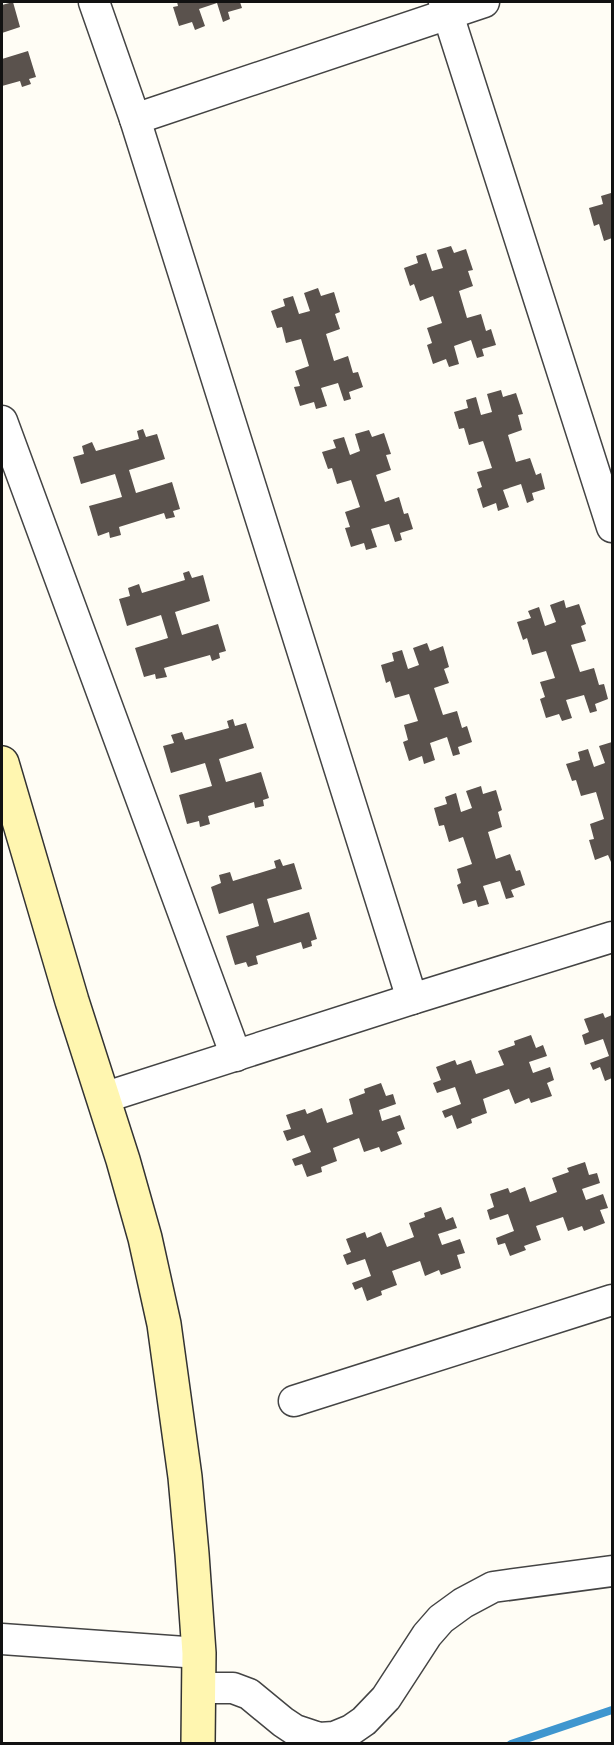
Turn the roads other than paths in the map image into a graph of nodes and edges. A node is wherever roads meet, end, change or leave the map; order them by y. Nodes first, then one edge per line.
1 (94, 2) edge
2 (484, 2) edge
3 (446, 7) edge
4 (135, 119) junction
5 (2, 421) edge
6 (612, 527) edge
7 (2, 763) edge
8 (612, 937) edge
9 (412, 999) junction
10 (236, 1056) junction
11 (103, 1098) junction
12 (612, 1300) edge
13 (294, 1401) dead end
14 (612, 1571) edge
15 (2, 1639) edge
16 (199, 1653) junction
17 (198, 1688) junction
18 (198, 1743) edge

1 - 4 street
2 - 3 street
3 - 4 street
3 - 6 street
4 - 9 street
5 - 10 street
7 - 11 street
8 - 9 street
9 - 10 street
10 - 11 street
11 - 16 street
12 - 13 street
14 - 17 street
15 - 16 street
16 - 17 street
17 - 18 street

